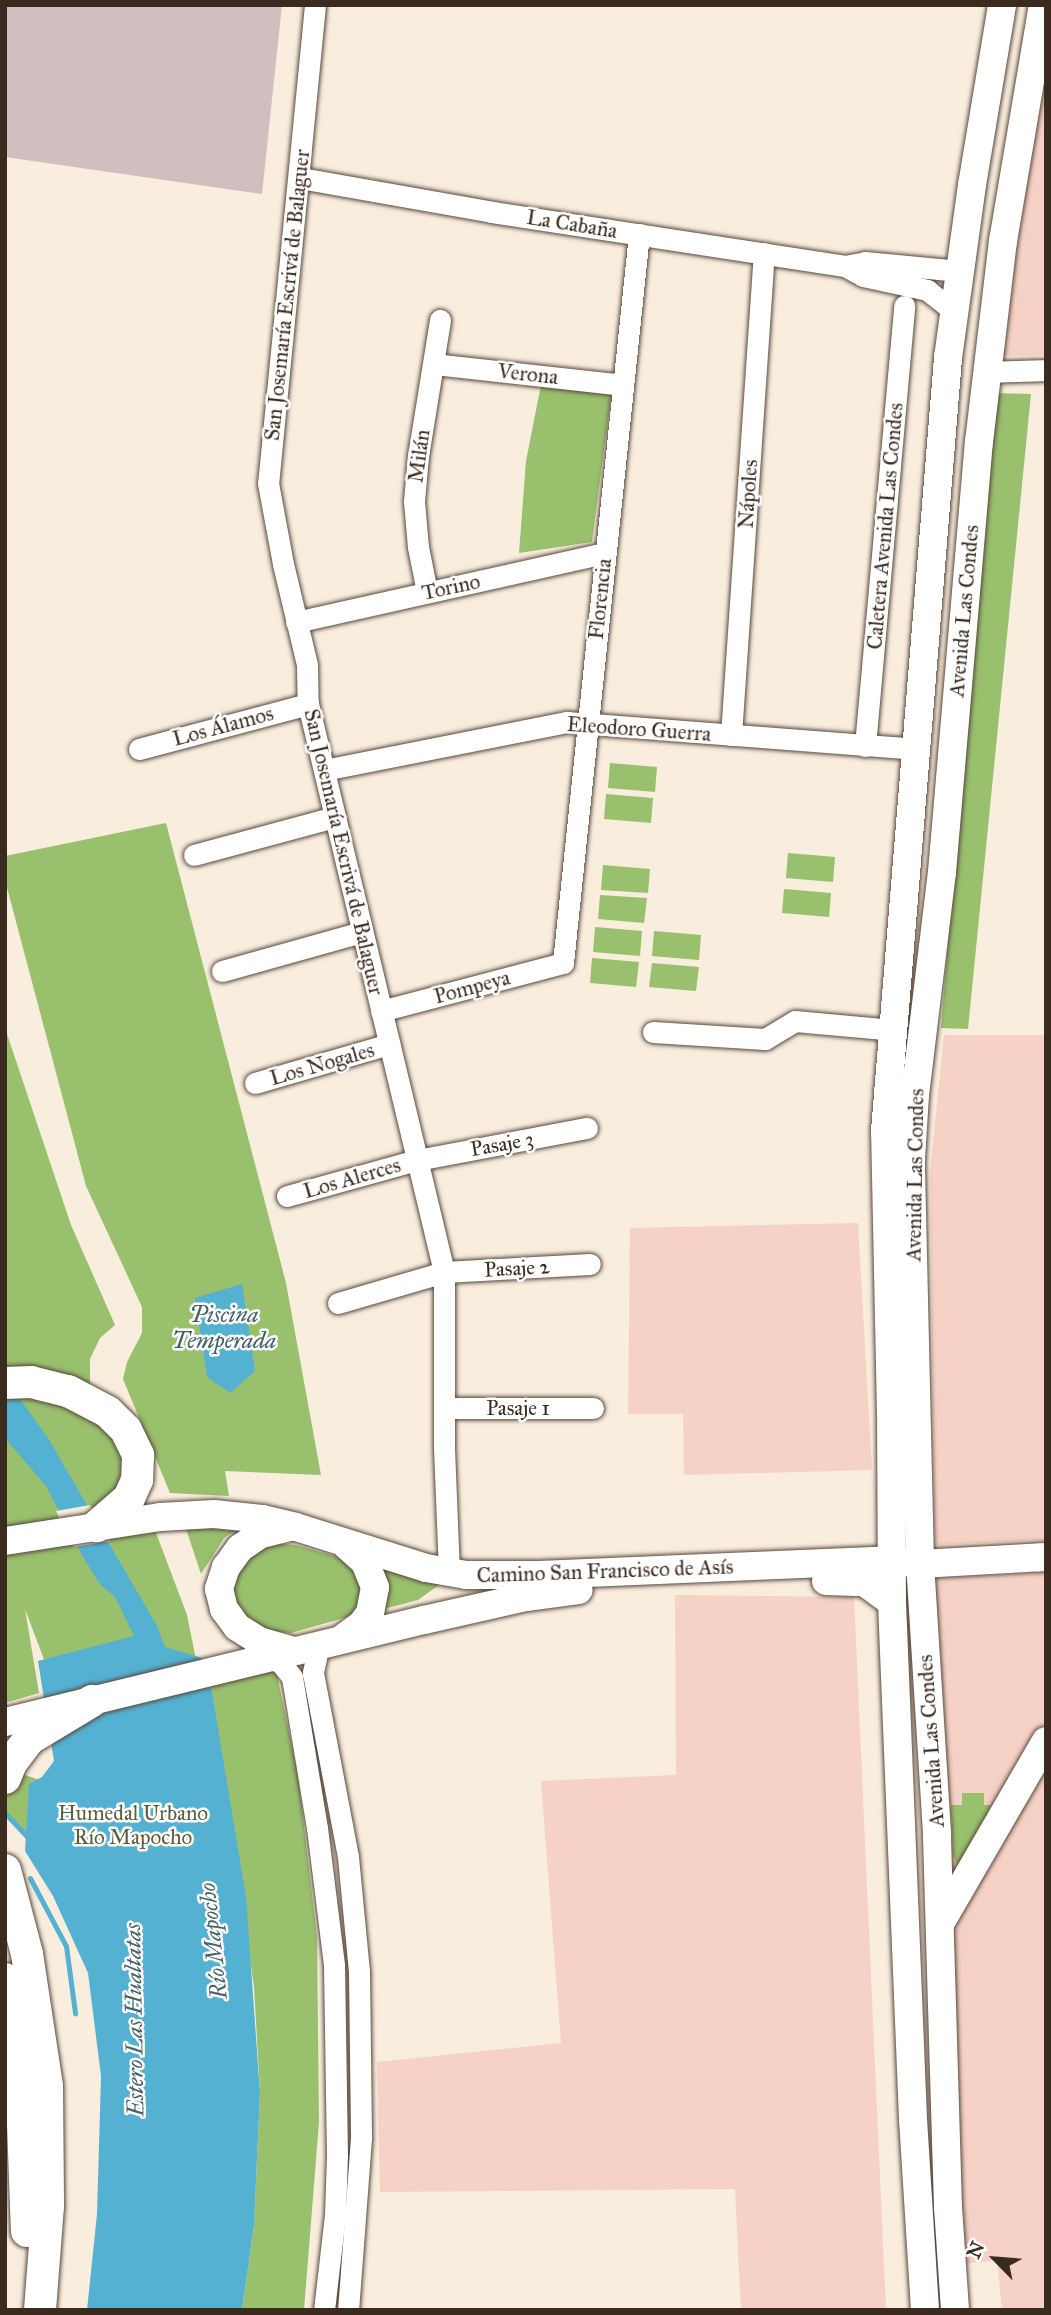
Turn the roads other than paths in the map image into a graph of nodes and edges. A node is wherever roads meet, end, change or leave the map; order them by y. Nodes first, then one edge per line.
1 (315, 5) edge
2 (1002, 5) edge
3 (1038, 9) edge
4 (300, 178) junction
5 (639, 234) junction
6 (764, 253) junction
7 (845, 265) junction
8 (960, 271) junction
9 (904, 306) dead end
10 (954, 311) junction
11 (440, 320) dead end
12 (992, 336) junction
13 (433, 364) junction
14 (1046, 370) edge
15 (987, 372) junction
16 (623, 385) junction
17 (606, 553) junction
18 (428, 592) junction
19 (296, 622) junction
20 (308, 704) junction
21 (586, 722) junction
22 (731, 735) junction
23 (865, 746) junction
24 (139, 749) dead end
25 (917, 749) junction
26 (324, 770) junction
27 (911, 804) junction
28 (335, 817) junction
29 (944, 842) junction
30 (194, 855) dead end
31 (362, 932) junction
32 (563, 963) joint
33 (222, 971) dead end
34 (381, 1011) junction
35 (893, 1030) junction
36 (653, 1032) dead end
37 (389, 1044) junction
38 (255, 1083) dead end
39 (587, 1128) dead end
40 (417, 1160) junction
41 (287, 1196) dead end
42 (590, 1264) dead end
43 (444, 1272) junction
44 (338, 1303) dead end
45 (5, 1383) edge
46 (444, 1408) junction
47 (593, 1408) dead end
48 (97, 1526) junction
49 (296, 1527) junction
50 (5, 1541) edge
51 (344, 1544) junction
52 (1046, 1557) edge
53 (891, 1560) junction
54 (920, 1564) junction
55 (449, 1572) junction
56 (892, 1602) junction
57 (424, 1620) junction
58 (306, 1648) junction
59 (92, 1702) junction
60 (5, 1722) edge
61 (1046, 1741) edge
62 (5, 1778) edge
63 (5, 1870) edge
64 (941, 1922) junction
65 (5, 1979) edge
66 (911, 2044) junction
67 (945, 2078) junction
68 (22, 2310) edge
69 (40, 2310) edge
70 (324, 2310) edge
71 (348, 2310) edge
72 (925, 2310) edge
73 (955, 2310) edge

1 - 4 street, San Josemaría Escrivá de Balaguer
2 - 8 main road, Avenida Las Condes
3 - 12 main road, Avenida Las Condes
4 - 5 street, La Cabaña
4 - 19 street, San Josemaría Escrivá de Balaguer
5 - 6 street, La Cabaña
5 - 16 street, Florencia
6 - 7 street, La Cabaña
6 - 22 street, Nápoles
7 - 8 street, La Cabaña
7 - 10 street, La Cabaña
8 - 10 main road, Avenida Las Condes
8 - 12 main road
9 - 23 street, Caletera Avenida Las Condes
10 - 25 main road, Avenida Las Condes
11 - 13 street, Milán
12 - 15 main road, Avenida Las Condes
13 - 16 street, Verona
13 - 18 street, Milán
14 - 15 street
15 - 29 main road, Avenida Las Condes
16 - 17 street, Florencia
17 - 18 street, Torino
17 - 21 street, Florencia
18 - 19 street, Torino
19 - 20 street, San Josemaría Escrivá de Balaguer
20 - 24 street, Los Álamos
20 - 26 street, San Josemaría Escrivá de Balaguer
21 - 22 street, Eleodoro Guerra
21 - 26 street, Eleodoro Guerra
21 - 32 street, Florencia
22 - 23 street, Eleodoro Guerra
23 - 25 street, Eleodoro Guerra
25 - 27 main road, Avenida Las Condes
26 - 28 street, San Josemaría Escrivá de Balaguer
27 - 29 main road
27 - 35 main road, Avenida Las Condes
28 - 30 street
28 - 31 street, San Josemaría Escrivá de Balaguer
29 - 54 main road, Avenida Las Condes
31 - 33 street
31 - 34 street, San Josemaría Escrivá de Balaguer
32 - 34 street, Pompeya
34 - 37 street, San Josemaría Escrivá de Balaguer
35 - 36 street
35 - 53 main road, Avenida Las Condes
37 - 38 street, Los Nogales
37 - 40 street, San Josemaría Escrivá de Balaguer
39 - 40 street, Pasaje 3
40 - 41 street, Los Alerces
40 - 43 street, San Josemaría Escrivá de Balaguer
42 - 43 street, Pasaje 2
43 - 44 street, Pasaje 2
43 - 46 street, San Josemaría Escrivá de Balaguer
45 - 48 highway
46 - 47 street, Pasaje 1
46 - 55 street, San Josemaría Escrivá de Balaguer
48 - 49 main road, Camino San Francisco de Asís
48 - 50 main road, Camino San Francisco de Asís
49 - 51 main road, Camino San Francisco de Asís
49 - 58 main road
51 - 55 main road, Camino San Francisco de Asís
51 - 58 main road
52 - 54 main road, Camino San Francisco de Asís
53 - 54 main road, Camino San Francisco de Asís
53 - 55 main road, Camino San Francisco de Asís
53 - 56 main road, Avenida Las Condes
54 - 64 main road, Avenida Las Condes
55 - 57 main road
56 - 57 main road, Camino San Francisco de Asís
56 - 66 main road, Avenida Las Condes
57 - 58 main road, Camino San Francisco de Asís
58 - 59 main road, Camino San Francisco de Asís
58 - 70 street
58 - 71 street
59 - 60 main road, Camino San Francisco de Asís
59 - 62 highway
61 - 64 main road
63 - 69 highway
64 - 67 main road, Avenida Las Condes
65 - 68 highway
66 - 67 main road
66 - 72 main road, Avenida Las Condes
67 - 73 main road, Avenida Las Condes

